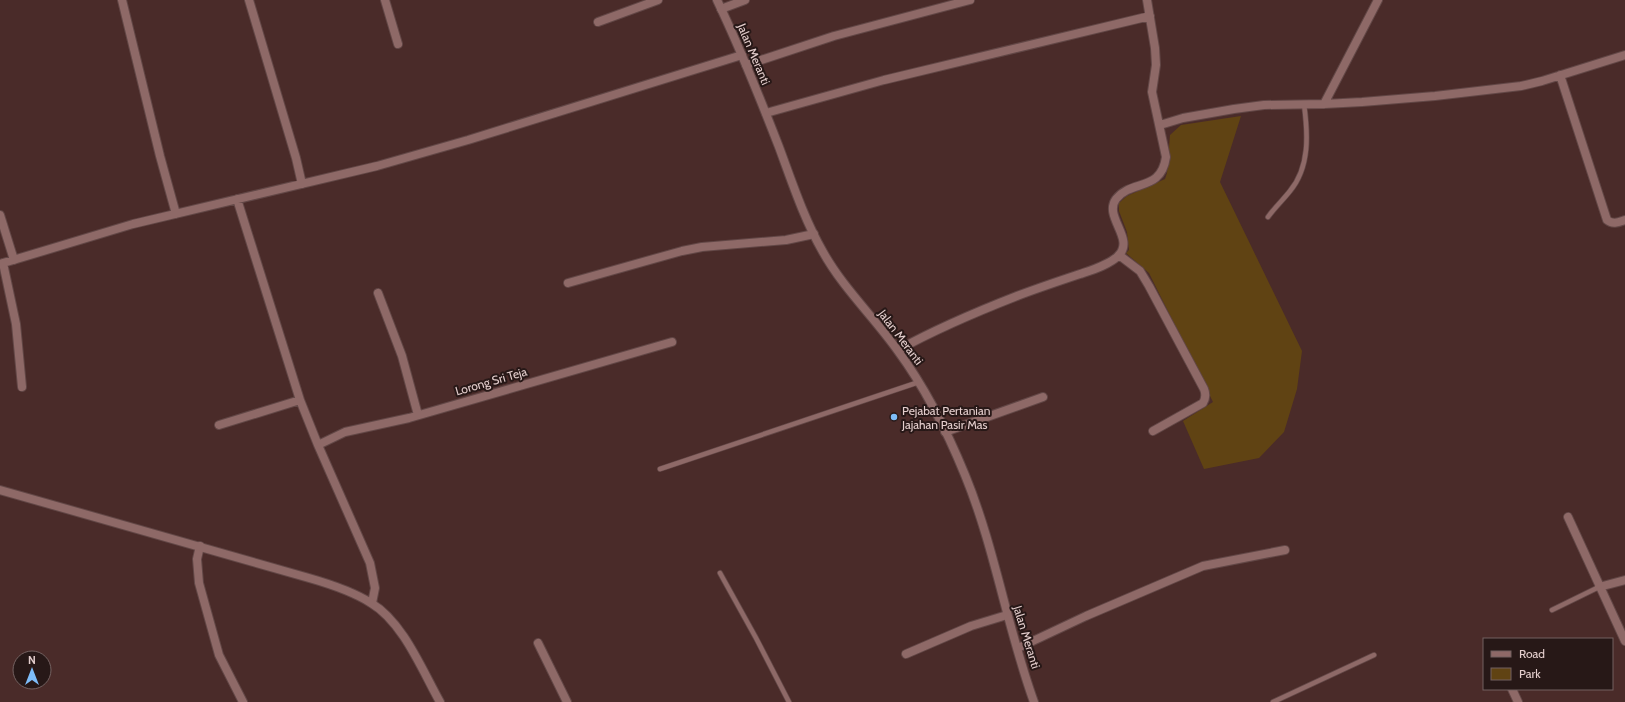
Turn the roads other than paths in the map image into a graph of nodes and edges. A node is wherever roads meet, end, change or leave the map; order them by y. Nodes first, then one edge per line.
1 (122, 0) edge
2 (249, 0) edge
3 (385, 0) edge
4 (658, 0) edge
5 (717, 0) edge
6 (745, 0) edge
7 (970, 0) edge
8 (1147, 0) edge
9 (1378, 0) edge
10 (936, 4) edge
11 (721, 9) junction
12 (1150, 16) junction
13 (598, 22) dead end
14 (398, 44) dead end
15 (742, 55) junction
16 (1625, 55) edge
17 (746, 65) junction
18 (1560, 75) junction
19 (1304, 104) junction
20 (1324, 104) junction
21 (766, 113) junction
22 (1160, 125) junction
23 (302, 184) junction
24 (237, 199) junction
25 (176, 214) junction
26 (0, 215) edge
27 (1268, 216) dead end
28 (1625, 220) edge
29 (814, 234) junction
30 (1119, 256) junction
31 (14, 260) junction
32 (2, 264) edge
33 (568, 283) dead end
34 (378, 293) dead end
35 (672, 342) dead end
36 (898, 350) junction
37 (919, 382) junction
38 (22, 387) dead end
39 (1043, 398) dead end
40 (300, 400) junction
41 (418, 415) junction
42 (219, 425) dead end
43 (1153, 431) dead end
44 (945, 432) junction
45 (318, 445) junction
46 (660, 469) dead end
47 (0, 490) edge
48 (1568, 517) dead end
49 (200, 546) junction
50 (1285, 550) dead end
51 (720, 573) dead end
52 (1625, 580) edge
53 (1599, 588) junction
54 (372, 603) junction
55 (1552, 610) dead end
56 (1007, 615) junction
57 (1625, 641) edge
58 (538, 643) dead end
59 (1018, 648) junction
60 (906, 654) dead end
61 (1374, 655) dead end
62 (1512, 690) edge
63 (243, 702) edge
64 (440, 702) edge
65 (567, 702) edge
66 (789, 702) edge
67 (1034, 702) edge
68 (1273, 702) edge
69 (1518, 702) edge

1 - 25 street
2 - 23 street
3 - 14 street
4 - 13 street
5 - 11 street, Jalan Meranti
6 - 11 street
7 - 10 street
8 - 12 street
9 - 20 street
10 - 17 street
11 - 15 street, Jalan Meranti
12 - 21 street
12 - 22 street
15 - 17 street, Jalan Meranti
15 - 23 street
16 - 18 street
17 - 21 street, Jalan Meranti
18 - 20 street
18 - 28 street
19 - 20 street
19 - 22 street
19 - 27 lane
21 - 29 street, Jalan Meranti
22 - 30 street
23 - 24 street
24 - 25 street
24 - 40 street
25 - 31 street
26 - 31 street
29 - 33 street
29 - 36 street, Jalan Meranti
30 - 36 street
30 - 43 street
31 - 32 street
32 - 38 street
34 - 41 street
35 - 41 street, Lorong Sri Teja
36 - 37 street, Jalan Meranti
37 - 44 street, Jalan Meranti
37 - 46 lane
39 - 44 street
40 - 42 street
40 - 45 street
41 - 45 street, Lorong Sri Teja
44 - 56 street, Jalan Meranti
45 - 54 street
47 - 49 street
48 - 53 street
49 - 54 street
49 - 63 street
50 - 59 street
51 - 66 lane
52 - 53 street
53 - 55 lane
53 - 57 street
54 - 64 street
56 - 59 street, Jalan Meranti
56 - 60 street
58 - 65 street
59 - 67 street, Jalan Meranti
61 - 68 lane
62 - 69 street

